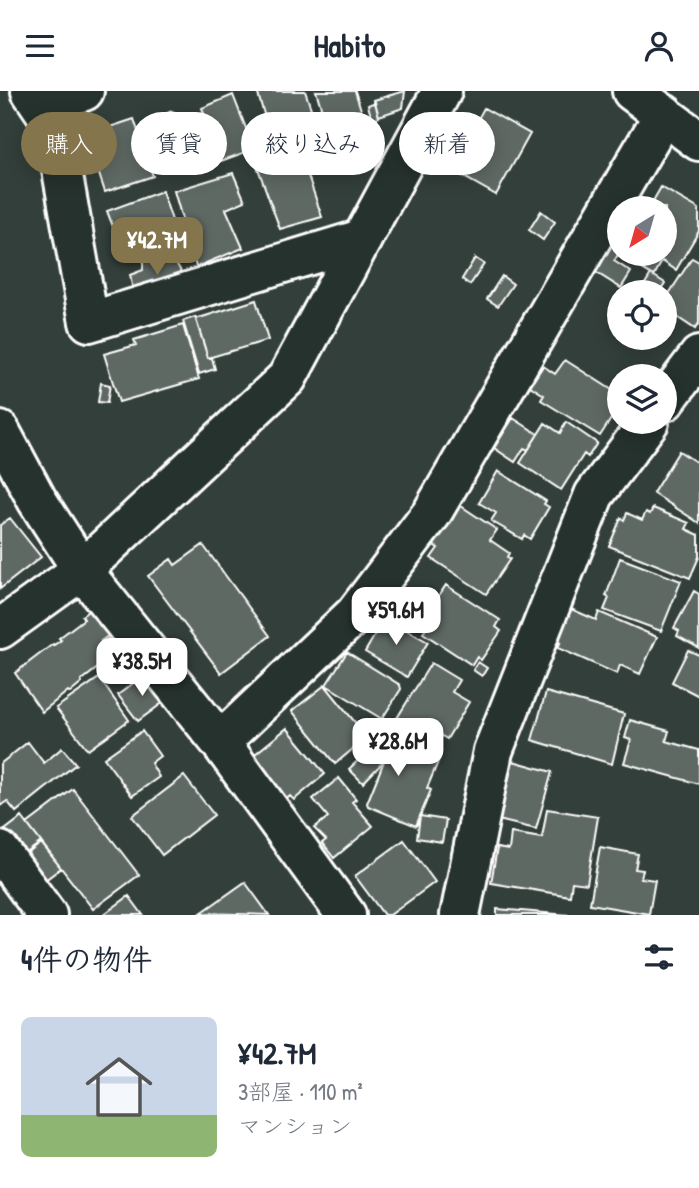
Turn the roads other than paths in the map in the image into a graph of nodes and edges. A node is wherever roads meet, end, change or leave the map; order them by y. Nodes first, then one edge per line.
1 (84, 91) edge
2 (442, 91) edge
3 (632, 91) edge
4 (37, 98) edge
5 (664, 114) junction
6 (699, 141) edge
7 (362, 239) junction
8 (699, 356) edge
9 (677, 385) edge
10 (0, 431) edge
11 (640, 434) edge
12 (82, 570) junction
13 (0, 629) edge
14 (220, 742) junction
15 (0, 851) edge
16 (47, 915) edge
17 (346, 915) edge
18 (460, 915) edge

1 - 4 street
2 - 7 street
3 - 5 street
4 - 7 street
5 - 6 street
5 - 14 street
7 - 12 street
8 - 9 street
10 - 12 street
11 - 18 street
12 - 13 street
12 - 14 street
14 - 17 street
15 - 16 street

